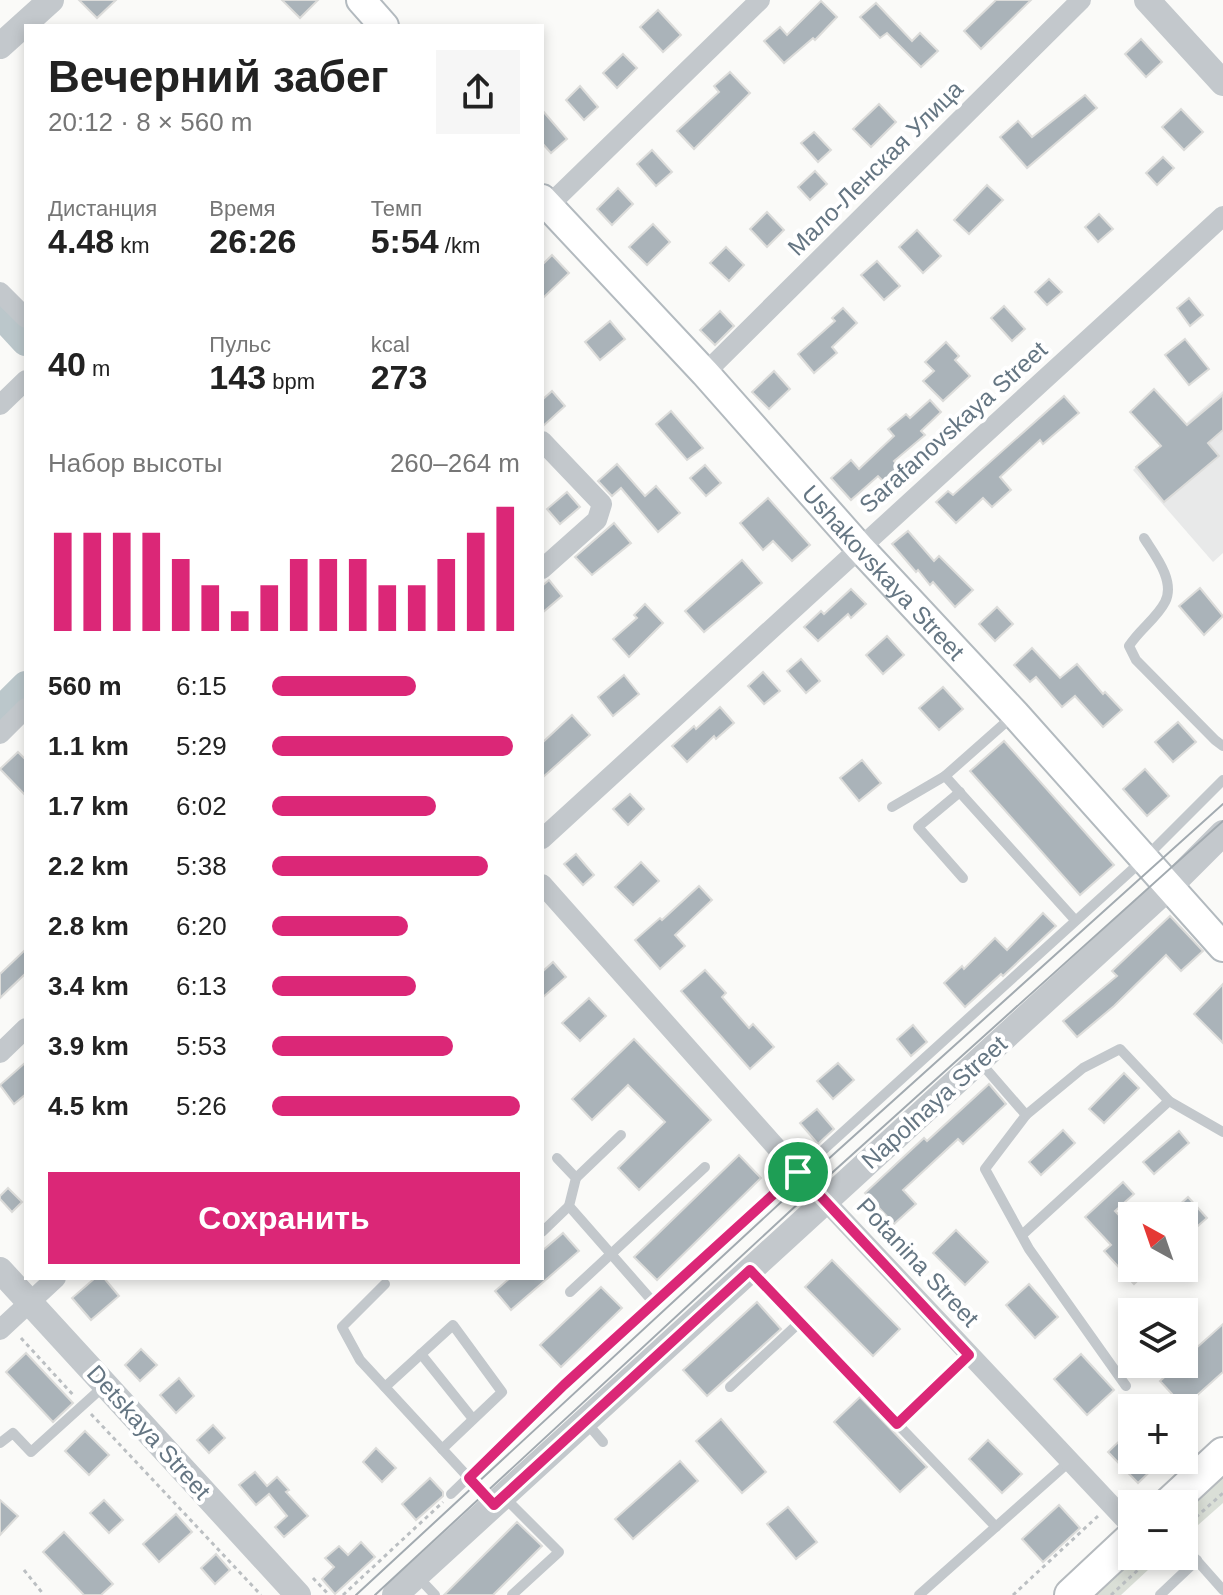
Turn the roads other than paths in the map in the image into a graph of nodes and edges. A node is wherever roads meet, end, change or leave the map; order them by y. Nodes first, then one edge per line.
1 (51, 0) edge
2 (361, 0) edge
3 (760, 0) edge
4 (1081, 0) edge
5 (1147, 0) edge
6 (24, 24) edge
7 (24, 24) edge
8 (382, 24) edge
9 (0, 46) edge
10 (1223, 83) edge
11 (544, 205) edge
12 (1223, 216) edge
13 (0, 292) edge
14 (24, 316) edge
15 (705, 373) junction
16 (24, 382) edge
17 (0, 405) edge
18 (544, 443) edge
19 (1144, 538) dead end
20 (860, 548) junction
21 (544, 567) edge
22 (24, 710) edge
23 (1015, 714) junction
24 (0, 734) edge
25 (1223, 746) edge
26 (945, 776) junction
27 (1223, 780) edge
28 (960, 792) junction
29 (892, 807) dead end
30 (1223, 833) edge
31 (544, 837) edge
32 (1144, 859) junction
33 (963, 878) dead end
34 (544, 886) edge
35 (1169, 887) junction
36 (1075, 920) junction
37 (1223, 947) edge
38 (24, 1030) edge
39 (0, 1053) edge
40 (978, 1061) junction
41 (1169, 1101) junction
42 (1026, 1115) junction
43 (1223, 1132) edge
44 (621, 1135) dead end
45 (557, 1158) dead end
46 (705, 1167) dead end
47 (798, 1172) junction
48 (576, 1178) junction
49 (825, 1201) junction
50 (569, 1206) junction
51 (544, 1230) edge
52 (1022, 1235) junction
53 (611, 1254) junction
54 (0, 1270) edge
55 (750, 1270) junction
56 (54, 1280) edge
57 (385, 1284) dead end
58 (570, 1292) dead end
59 (29, 1302) junction
60 (654, 1303) junction
61 (800, 1322) junction
62 (4, 1326) edge
63 (421, 1354) junction
64 (969, 1355) junction
65 (106, 1385) junction
66 (1126, 1386) dead end
67 (385, 1387) junction
68 (730, 1387) dead end
69 (473, 1419) junction
70 (585, 1421) junction
71 (897, 1424) junction
72 (603, 1442) dead end
73 (0, 1443) edge
74 (442, 1449) junction
75 (1223, 1454) edge
76 (1069, 1462) junction
77 (469, 1478) junction
78 (1184, 1490) edge
79 (451, 1494) road end
80 (498, 1500) junction
81 (1118, 1513) edge
82 (996, 1527) junction
83 (1118, 1551) edge
84 (1198, 1561) edge
85 (1186, 1570) edge
86 (417, 1575) junction
87 (1223, 1590) edge
88 (298, 1595) edge
89 (395, 1595) edge
90 (435, 1595) edge
91 (512, 1595) edge
92 (919, 1595) edge
93 (1071, 1595) edge
94 (1160, 1595) edge

1 - 6 street
2 - 8 main road
3 - 11 street
4 - 15 street, Мало-Ленская Улица
5 - 10 street
7 - 9 street
11 - 15 main road, Ushakovskaya Street
12 - 20 street, Sarafanovskaya Street
13 - 14 street
15 - 20 main road, Ushakovskaya Street
16 - 17 street
18 - 21 street
19 - 25 lane
20 - 23 main road, Ushakovskaya Street
20 - 31 street, Sarafanovskaya Street
22 - 24 street
23 - 26 lane
23 - 32 main road, Ushakovskaya Street
26 - 28 lane
26 - 29 lane
27 - 32 lane
28 - 33 lane
28 - 36 lane
30 - 35 street, Napolnaya Street
32 - 35 main road, Ushakovskaya Street
32 - 36 lane
34 - 47 street, Potanina Street
35 - 37 main road, Ushakovskaya Street
35 - 40 street, Napolnaya Street
36 - 47 lane
38 - 39 street
40 - 42 lane
40 - 49 street, Napolnaya Street
41 - 42 lane
41 - 43 lane
41 - 52 lane
42 - 52 lane
44 - 48 lane
45 - 48 lane
46 - 53 lane
47 - 49 street, Potanina Street
47 - 60 lane
48 - 50 lane
49 - 55 street, Napolnaya Street
49 - 64 street, Potanina Street
50 - 51 lane
50 - 53 lane
52 - 66 lane
53 - 58 lane
53 - 60 lane
54 - 59 street, Detskaya Street
55 - 61 lane
55 - 70 street, Napolnaya Street
56 - 59 street
57 - 67 lane
59 - 62 street
59 - 65 street, Detskaya Street
60 - 77 lane
61 - 68 lane
61 - 71 lane
63 - 67 lane
63 - 69 lane
63 - 69 lane
64 - 71 lane
64 - 76 street, Potanina Street
65 - 73 lane
65 - 88 street, Detskaya Street
67 - 74 lane
69 - 74 lane
70 - 72 lane
70 - 80 street, Napolnaya Street
71 - 82 lane
74 - 77 lane
75 - 78 main road
76 - 81 street, Potanina Street
76 - 82 lane
77 - 79 lane
77 - 80 lane
80 - 86 street, Napolnaya Street
80 - 91 lane
82 - 92 lane
83 - 93 main road
84 - 87 lane
85 - 94 lane
86 - 89 street, Napolnaya Street
86 - 90 lane

